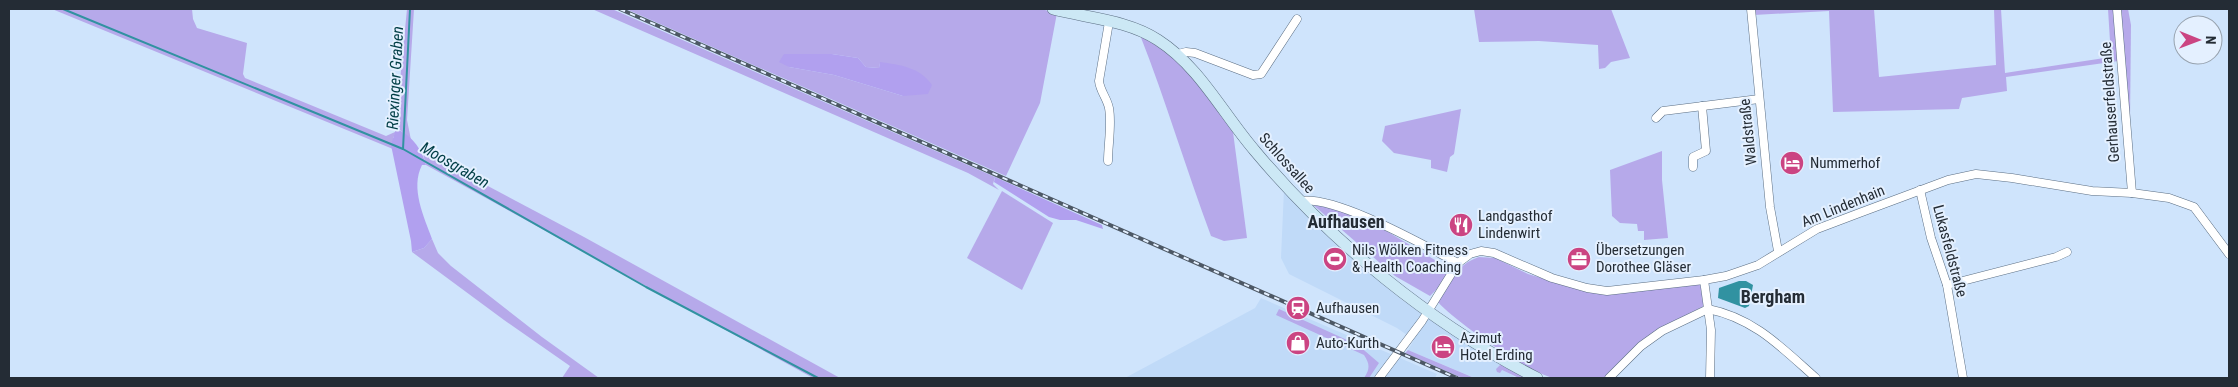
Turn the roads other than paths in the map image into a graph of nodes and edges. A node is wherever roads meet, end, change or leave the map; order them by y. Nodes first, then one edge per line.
1 (1053, 9) edge
2 (1751, 9) edge
3 (2117, 9) edge
4 (1297, 19) dead end
5 (1109, 22) junction
6 (1178, 54) junction
7 (1759, 99) junction
8 (1702, 106) junction
9 (1656, 118) dead end
10 (1108, 161) dead end
11 (1693, 167) dead end
12 (1920, 190) junction
13 (2132, 193) junction
14 (1300, 201) junction
15 (1778, 251) junction
16 (2066, 252) dead end
17 (2229, 254) edge
18 (1458, 262) junction
19 (1704, 280) junction
20 (1947, 285) junction
21 (1708, 309) junction
22 (1428, 310) junction
23 (1379, 378) edge
24 (1536, 378) edge
25 (1609, 378) edge
26 (1710, 378) edge
27 (1816, 378) edge
28 (1963, 378) edge

1 - 5 main road, Schlossallee
2 - 7 street, Waldstraße
3 - 13 street, Gerhauserfeldstraße
4 - 6 street, Schlossallee
5 - 6 main road, Schlossallee
5 - 10 street
6 - 14 main road, Schlossallee
7 - 8 street
7 - 15 street, Waldstraße
8 - 9 street
8 - 11 street
12 - 13 street, Am Lindenhain
12 - 15 street, Am Lindenhain
12 - 20 street, Lukasfeldstraße
13 - 17 street, Am Lindenhain
14 - 18 street
14 - 22 main road, Schlossallee
15 - 19 street, Am Lindenhain
16 - 20 street
18 - 19 street, Am Lindenhain
18 - 22 street
19 - 21 street
20 - 28 street, Lukasfeldstraße
21 - 25 street
21 - 26 street
21 - 27 street
22 - 23 street
22 - 24 main road, Schlossallee

